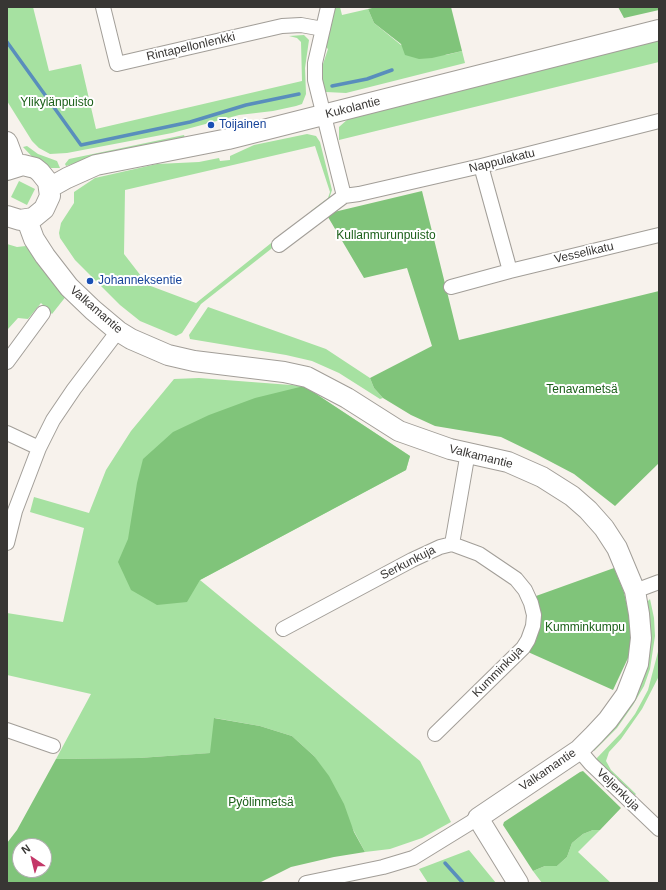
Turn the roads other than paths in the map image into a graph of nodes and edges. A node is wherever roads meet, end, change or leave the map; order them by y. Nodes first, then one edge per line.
1 (103, 7) edge
2 (328, 7) edge
3 (323, 29) junction
4 (659, 30) edge
5 (323, 116) junction
6 (659, 121) edge
7 (7, 142) edge
8 (481, 166) junction
9 (12, 168) edge
10 (49, 188) junction
11 (344, 196) junction
12 (7, 216) edge
13 (27, 220) junction
14 (659, 236) edge
15 (278, 245) dead end
16 (510, 271) junction
17 (451, 286) dead end
18 (43, 313) dead end
19 (118, 331) junction
20 (7, 362) edge
21 (7, 433) edge
22 (38, 448) junction
23 (468, 452) junction
24 (7, 543) edge
25 (452, 544) junction
26 (659, 582) edge
27 (635, 591) junction
28 (283, 629) dead end
29 (7, 730) edge
30 (434, 734) dead end
31 (53, 746) dead end
32 (579, 750) junction
33 (478, 818) junction
34 (659, 829) edge
35 (306, 883) edge
36 (518, 883) edge

1 - 3 street, Rintapellonlenkki
2 - 3 street
3 - 5 street
4 - 5 street, Kukolantie
5 - 10 street, Kukolantie
5 - 11 street
6 - 8 street, Nappulakatu
7 - 9 street
8 - 11 street, Nappulakatu
8 - 16 street
9 - 10 street
10 - 13 street
11 - 15 street, Nappulakatu
12 - 13 street
13 - 19 street, Valkamantie
14 - 16 street, Vesselikatu
16 - 17 street, Vesselikatu
18 - 20 street
19 - 22 street
19 - 23 street, Valkamantie
21 - 22 street
22 - 24 street
23 - 25 street, Serkunkuja
23 - 27 street, Valkamantie
25 - 28 street, Serkunkuja
25 - 30 street, Kumminkuja
26 - 27 street
27 - 32 street, Valkamantie
29 - 31 street
32 - 33 street, Valkamantie
32 - 34 street, Veljenkuja
33 - 35 street, Valkamantie
33 - 36 street

